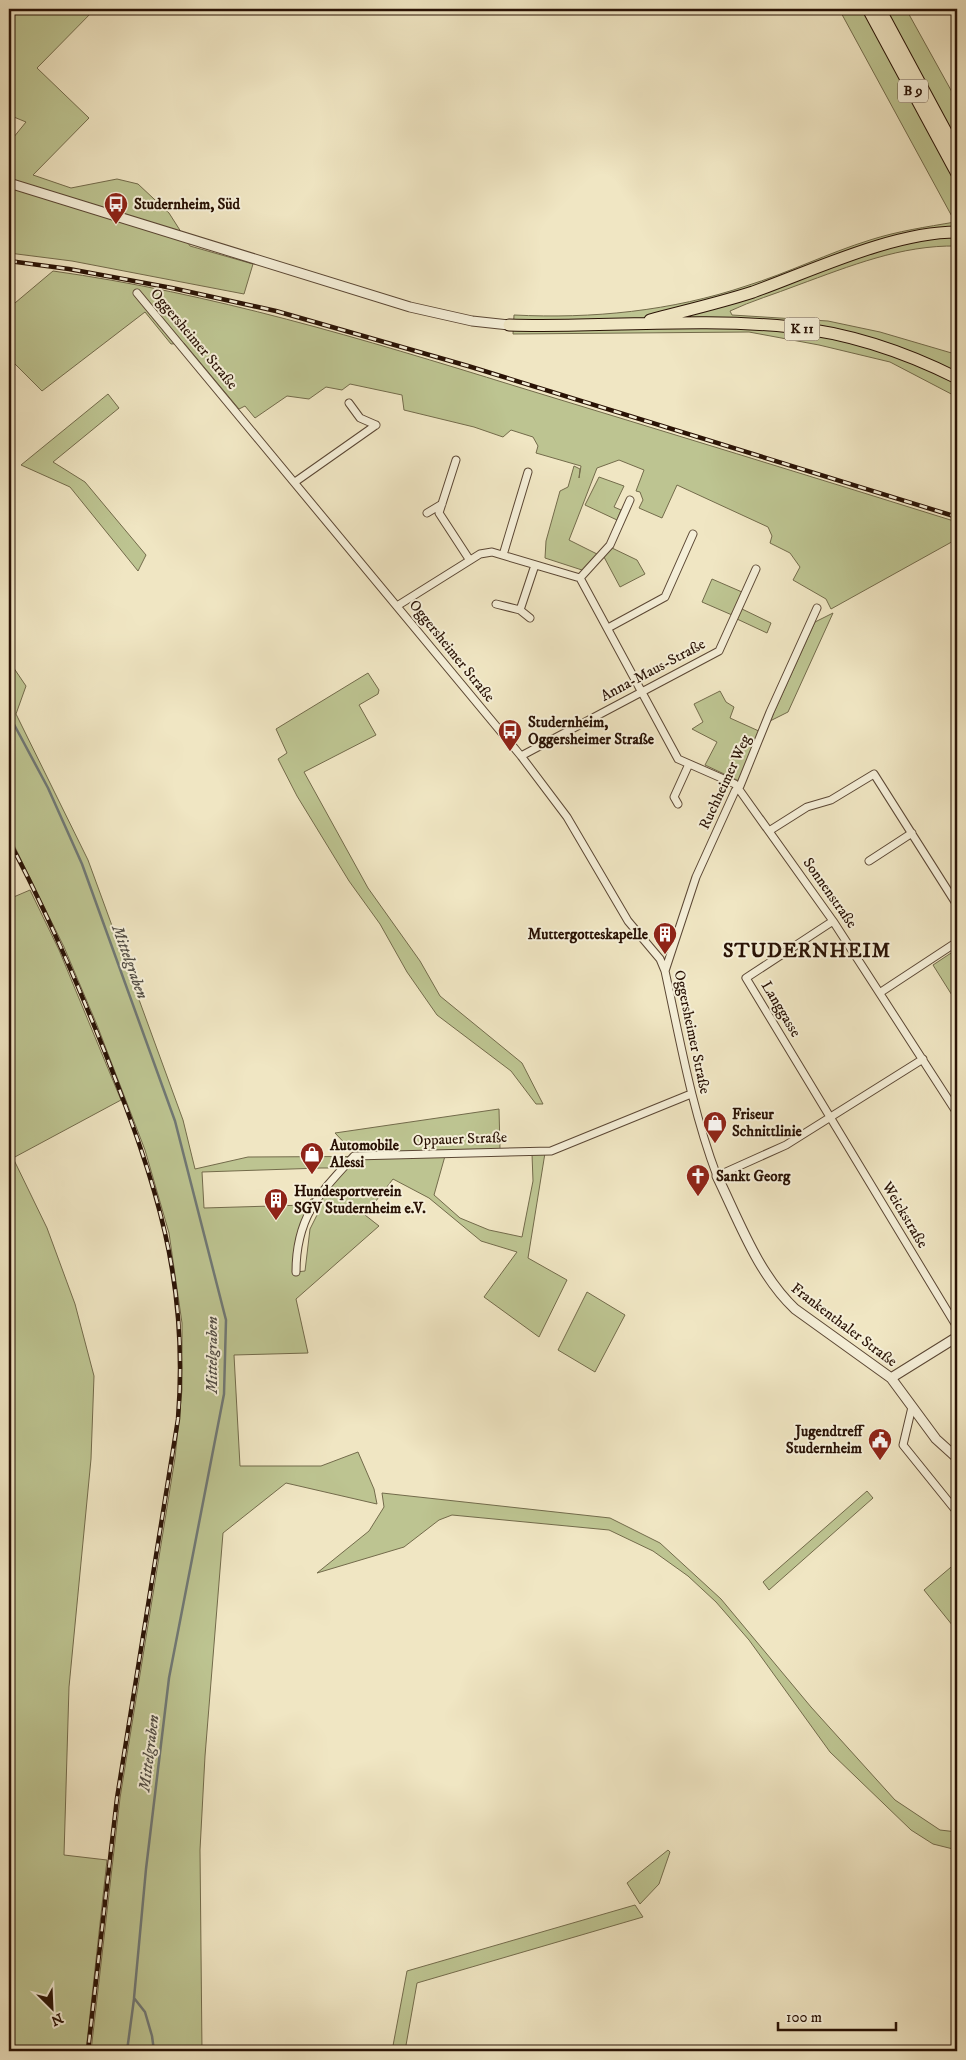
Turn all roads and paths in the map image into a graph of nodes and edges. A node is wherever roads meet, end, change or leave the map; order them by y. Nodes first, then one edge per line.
1 (868, 9) edge
2 (880, 9) edge
3 (957, 152) edge
4 (957, 174) edge
5 (9, 183) edge
6 (957, 232) edge
7 (137, 292) dead end
8 (638, 323) junction
9 (509, 326) joint
10 (957, 378) edge
11 (349, 403) dead end
12 (456, 460) dead end
13 (528, 472) dead end
14 (295, 482) junction
15 (630, 500) dead end
16 (442, 504) junction
17 (428, 513) dead end
18 (693, 534) dead end
19 (503, 555) junction
20 (469, 559) junction
21 (535, 565) junction
22 (756, 569) dead end
23 (580, 578) junction
24 (496, 604) dead end
25 (397, 606) junction
26 (817, 608) dead end
27 (520, 610) junction
28 (530, 618) dead end
29 (608, 628) junction
30 (642, 692) junction
31 (521, 756) junction
32 (689, 764) junction
33 (738, 788) junction
34 (678, 804) dead end
35 (769, 831) junction
36 (912, 833) junction
37 (869, 861) dead end
38 (957, 905) edge
39 (833, 922) junction
40 (957, 942) edge
41 (665, 971) junction
42 (881, 992) junction
43 (923, 1059) junction
44 (691, 1094) junction
45 (957, 1112) edge
46 (830, 1117) junction
47 (717, 1176) junction
48 (296, 1272) dead end
49 (957, 1327) edge
50 (957, 1336) edge
51 (892, 1378) junction
52 (912, 1407) junction
53 (957, 1458) edge
54 (957, 1512) edge

1 - 4 highway, B 9
2 - 3 highway, B 9
5 - 9 street
6 - 8 highway
7 - 14 street, Oggersheimer Straße
8 - 9 highway
8 - 10 highway, K 11
11 - 14 street
12 - 16 street
13 - 19 street
14 - 25 street, Oggersheimer Straße
15 - 23 street
16 - 17 street
16 - 20 street
18 - 29 street
19 - 20 street
19 - 21 street
20 - 25 street
21 - 23 street
21 - 27 street
22 - 30 street, Anna-Maus-Straße
23 - 29 street, Sonnenstraße
24 - 27 street
25 - 31 street, Oggersheimer Straße
26 - 33 street, Ruchheimer Weg
27 - 28 street
29 - 30 street, Sonnenstraße
30 - 31 street, Anna-Maus-Straße
30 - 32 street, Sonnenstraße
31 - 41 street, Oggersheimer Straße
32 - 33 street, Sonnenstraße
32 - 34 street
33 - 35 street, Sonnenstraße
33 - 41 street, Ruchheimer Weg
35 - 36 street
35 - 39 street, Sonnenstraße
36 - 37 street
36 - 38 street
39 - 42 street, Sonnenstraße
39 - 46 street, Langgasse
40 - 42 street
41 - 44 street, Oggersheimer Straße
42 - 43 street, Sonnenstraße
43 - 45 street, Sonnenstraße
43 - 46 street
44 - 47 street, Oggersheimer Straße
44 - 48 street, Oppauer Straße
46 - 47 street
46 - 49 street, Weickstraße
47 - 51 street, Frankenthaler Straße
50 - 51 street
51 - 52 street, Frankenthaler Straße
52 - 53 street, Frankenthaler Straße
52 - 54 street

